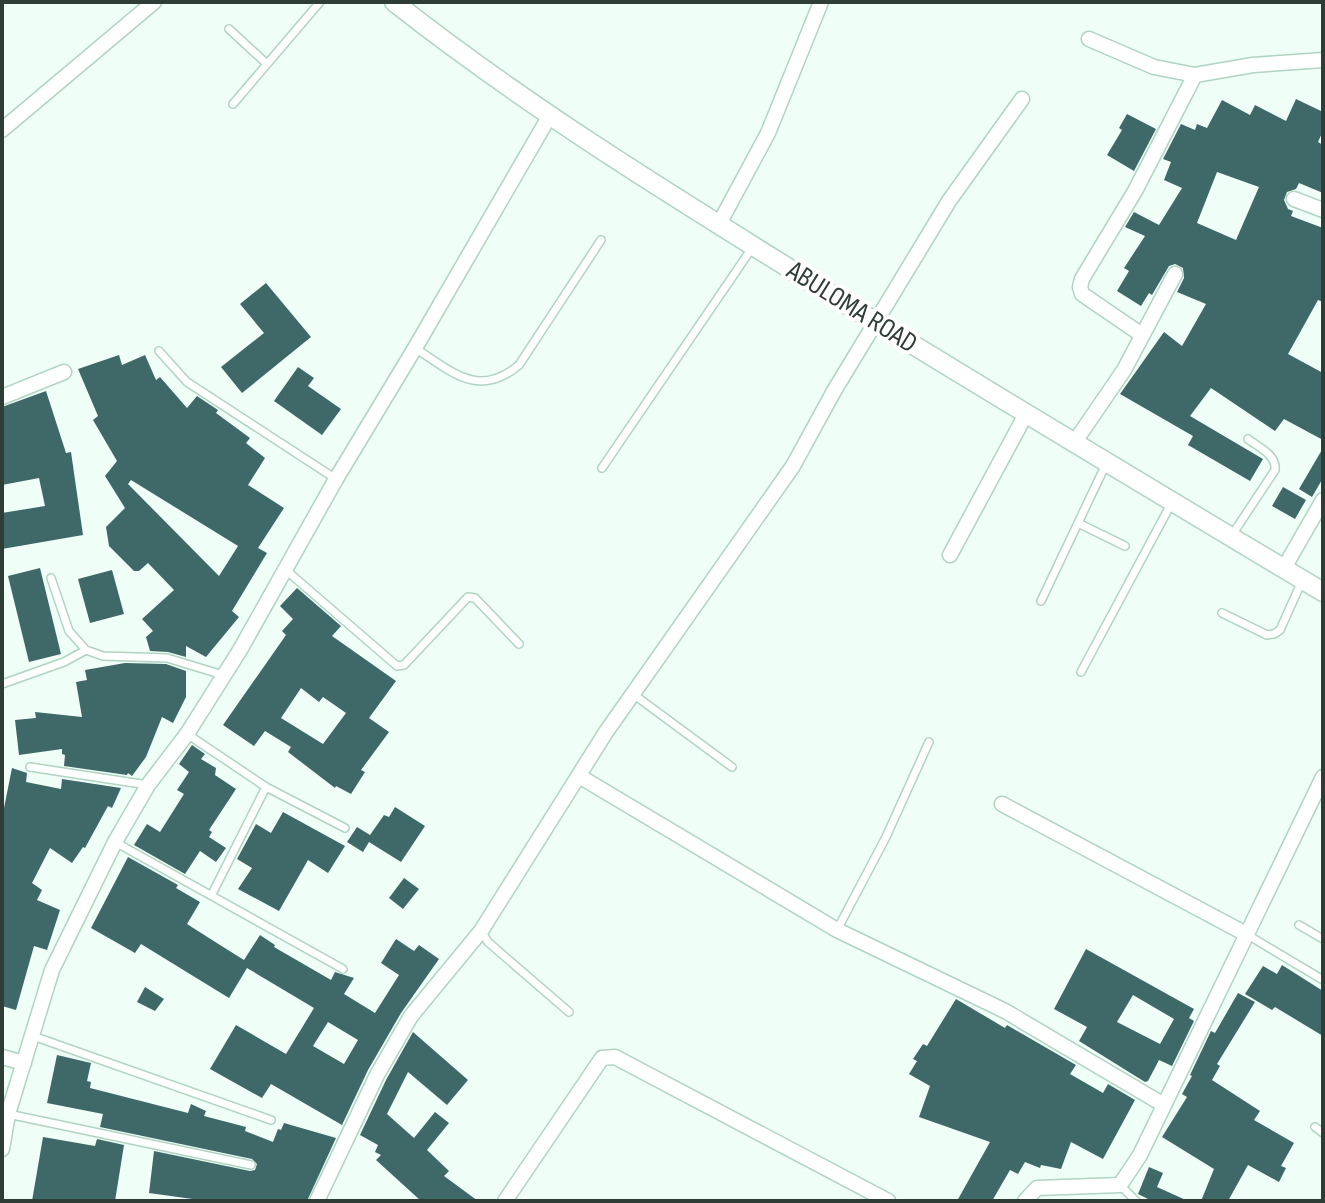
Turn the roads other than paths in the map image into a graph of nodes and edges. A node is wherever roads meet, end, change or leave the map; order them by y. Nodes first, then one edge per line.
1 (154, 2) edge
2 (320, 2) edge
3 (394, 2) edge
4 (821, 2) edge
5 (229, 29) dead end
6 (1089, 39) dead end
7 (1323, 60) edge
8 (267, 64) junction
9 (1195, 75) junction
10 (1022, 99) dead end
11 (233, 104) dead end
12 (549, 117) junction
13 (2, 130) edge
14 (1294, 199) dead end
15 (1323, 210) edge
16 (719, 224) junction
17 (601, 240) dead end
18 (753, 246) junction
19 (1175, 274) dead end
20 (875, 322) junction
21 (1142, 335) junction
22 (415, 348) junction
23 (159, 351) dead end
24 (64, 372) dead end
25 (2, 397) edge
26 (1026, 414) junction
27 (1248, 439) dead end
28 (1074, 443) junction
29 (1107, 462) junction
30 (602, 468) dead end
31 (336, 479) junction
32 (1323, 500) edge
33 (1173, 502) junction
34 (1078, 523) junction
35 (1231, 537) junction
36 (1125, 546) dead end
37 (950, 555) dead end
38 (1284, 568) junction
39 (287, 571) junction
40 (51, 578) dead end
41 (1303, 580) junction
42 (1323, 592) edge
43 (1041, 601) dead end
44 (1222, 613) dead end
45 (519, 644) dead end
46 (86, 650) junction
47 (1081, 672) dead end
48 (223, 675) junction
49 (2, 684) edge
50 (633, 694) junction
51 (187, 734) junction
52 (929, 742) dead end
53 (30, 767) dead end
54 (732, 767) dead end
55 (579, 776) junction
56 (1323, 777) edge
57 (148, 785) junction
58 (266, 787) junction
59 (1002, 804) dead end
60 (345, 828) dead end
61 (115, 842) junction
62 (212, 894) junction
63 (1299, 925) dead end
64 (837, 930) junction
65 (481, 931) junction
66 (1246, 934) junction
67 (1323, 939) edge
68 (343, 969) dead end
69 (1323, 980) edge
70 (569, 1012) dead end
71 (33, 1036) junction
72 (2, 1057) edge
73 (24, 1063) junction
74 (1164, 1105) junction
75 (8, 1114) junction
76 (271, 1120) dead end
77 (1315, 1127) dead end
78 (1323, 1133) edge
79 (2, 1149) edge
80 (251, 1165) dead end
81 (1120, 1185) junction
82 (863, 1195) edge
83 (317, 1201) edge
84 (505, 1201) edge
85 (888, 1201) edge
86 (1025, 1201) edge
87 (1136, 1201) edge

1 - 13 street
2 - 8 lane
3 - 12 street, ABULOMA ROAD
4 - 16 street
5 - 8 lane
6 - 9 street
7 - 9 street
8 - 11 lane
9 - 21 street
10 - 20 street
12 - 16 street, ABULOMA ROAD
12 - 22 street
14 - 15 street
16 - 18 street, ABULOMA ROAD
17 - 22 lane
18 - 20 street, ABULOMA ROAD
18 - 30 lane
19 - 21 street
20 - 26 street, ABULOMA ROAD
20 - 50 street
21 - 28 street
22 - 31 street
23 - 31 lane
24 - 25 street
26 - 28 street, ABULOMA ROAD
26 - 37 street
27 - 35 lane
28 - 29 street, ABULOMA ROAD
29 - 33 street, ABULOMA ROAD
29 - 34 lane
31 - 39 street
32 - 38 street
33 - 35 street, ABULOMA ROAD
33 - 47 lane
34 - 36 lane
34 - 43 lane
35 - 38 street, ABULOMA ROAD
38 - 41 street, ABULOMA ROAD
39 - 45 lane
39 - 48 street
40 - 46 lane
41 - 42 street, ABULOMA ROAD
41 - 44 lane
46 - 48 lane
46 - 49 lane
48 - 51 street
50 - 54 lane
50 - 55 street
51 - 57 street
51 - 58 lane
52 - 64 lane
53 - 57 lane
55 - 64 street
55 - 65 street
56 - 66 street
57 - 61 street
58 - 60 lane
58 - 62 lane
59 - 66 street
61 - 62 lane
61 - 71 street
62 - 68 lane
63 - 67 lane
64 - 74 street
65 - 70 lane
65 - 83 street
66 - 69 lane
66 - 74 street
71 - 73 street
71 - 76 lane
72 - 73 street
73 - 75 street
74 - 81 street
75 - 79 street
75 - 80 lane
77 - 78 lane
81 - 86 street
81 - 87 lane
82 - 84 street
82 - 85 street

